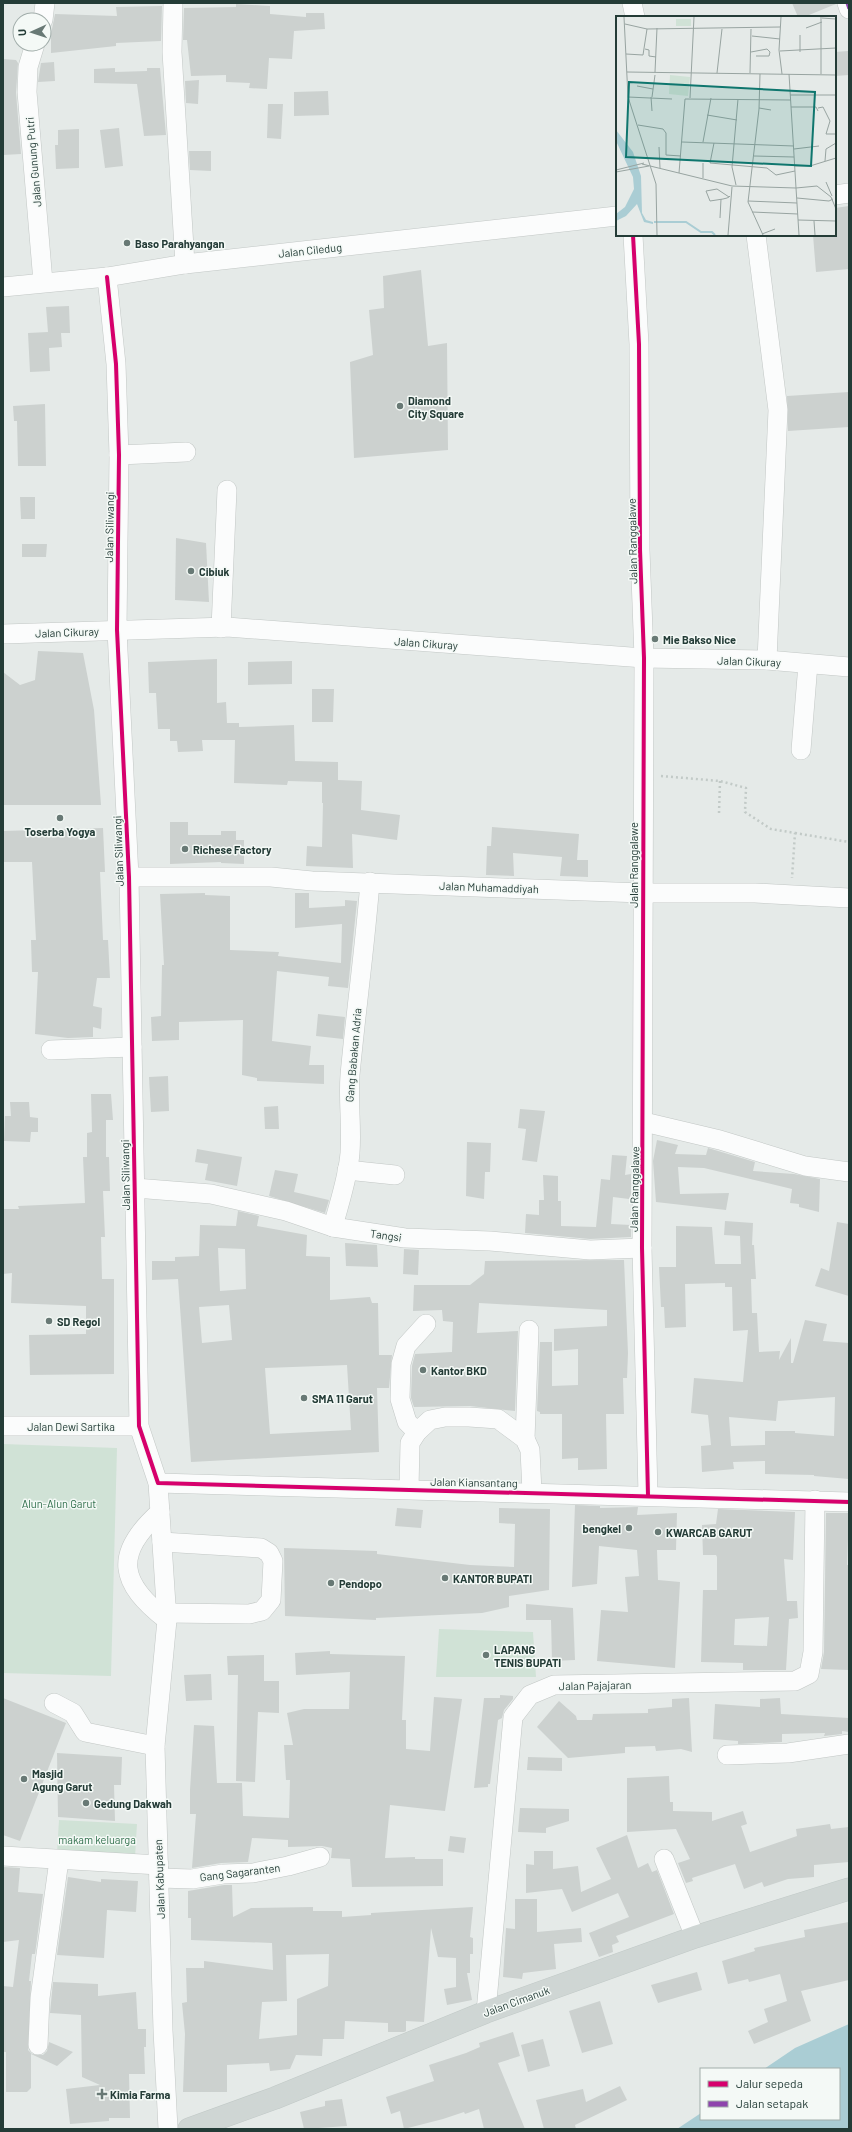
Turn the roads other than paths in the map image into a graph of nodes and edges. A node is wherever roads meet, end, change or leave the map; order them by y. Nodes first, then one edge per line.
1 (173, 3) edge
2 (632, 3) edge
3 (847, 3) edge
4 (849, 9) edge
5 (635, 16) edge
6 (33, 52) edge
7 (849, 193) edge
8 (836, 195) edge
9 (616, 216) edge
10 (632, 236) edge
11 (756, 236) edge
12 (185, 264) junction
13 (107, 277) junction
14 (43, 282) junction
15 (3, 287) edge
16 (186, 452) dead end
17 (119, 455) junction
18 (227, 490) dead end
19 (221, 628) junction
20 (117, 630) junction
21 (3, 634) edge
22 (644, 658) junction
23 (768, 660) junction
24 (808, 664) junction
25 (849, 667) edge
26 (801, 750) dead end
27 (129, 877) junction
28 (370, 882) junction
29 (642, 893) junction
30 (849, 898) edge
31 (132, 1047) junction
32 (51, 1050) dead end
33 (644, 1122) junction
34 (347, 1170) junction
35 (849, 1172) edge
36 (395, 1175) dead end
37 (134, 1188) junction
38 (333, 1227) junction
39 (642, 1248) junction
40 (426, 1324) dead end
41 (529, 1330) dead end
42 (3, 1426) edge
43 (139, 1426) junction
44 (417, 1432) junction
45 (525, 1439) junction
46 (158, 1483) junction
47 (409, 1489) junction
48 (532, 1492) junction
49 (648, 1495) junction
50 (815, 1500) junction
51 (849, 1502) edge
52 (160, 1512) junction
53 (162, 1542) junction
54 (167, 1620) junction
55 (54, 1703) dead end
56 (849, 1744) edge
57 (155, 1746) junction
58 (727, 1755) dead end
59 (3, 1856) edge
60 (320, 1857) dead end
61 (664, 1859) dead end
62 (59, 1860) junction
63 (159, 1871) junction
64 (849, 1889) edge
65 (695, 1937) junction
66 (486, 2012) junction
67 (38, 2045) dead end
68 (168, 2129) edge
69 (189, 2129) edge

1 - 12 street
2 - 5 street
3 - 4 street
6 - 14 street, Jalan Gunung Putri
7 - 8 street
9 - 12 street, Jalan Ciledug
10 - 22 street, Jalan Ranggalawe
11 - 23 street
12 - 13 street, Jalan Ciledug
13 - 14 street, Jalan Ciledug
13 - 17 street, Jalan Siliwangi
14 - 15 street, Jalan Ciledug
16 - 17 street
17 - 20 street, Jalan Siliwangi
18 - 19 street
19 - 20 street, Jalan Cikuray
19 - 22 street, Jalan Cikuray
20 - 21 street, Jalan Cikuray
20 - 27 street, Jalan Siliwangi
22 - 23 street, Jalan Cikuray
22 - 29 street, Jalan Ranggalawe
23 - 24 street, Jalan Cikuray
24 - 25 street, Jalan Cikuray
24 - 26 street
27 - 28 street, Jalan Muhamaddiyah
27 - 31 street, Jalan Siliwangi
28 - 29 street, Jalan Muhamaddiyah
28 - 34 street, Gang Babakan Adria
29 - 30 street, Jalan Muhamaddiyah
29 - 33 street, Jalan Ranggalawe
31 - 32 street
31 - 37 street, Jalan Siliwangi
33 - 35 street
33 - 39 street, Jalan Ranggalawe
34 - 36 street
34 - 38 street, Gang Babakan Adria
37 - 38 street, Tangsi
37 - 43 street, Jalan Siliwangi
38 - 39 street, Tangsi
39 - 49 street, Jalan Ranggalawe
40 - 44 street
41 - 45 street
42 - 43 street, Jalan Dewi Sartika
43 - 46 street
44 - 45 street
44 - 47 street
45 - 48 street
46 - 47 street, Jalan Kiansantang
46 - 52 street, Jalan Kabupaten
47 - 48 street, Jalan Kiansantang
48 - 49 street, Jalan Kiansantang
49 - 50 street, Jalan Kiansantang
50 - 51 street, Jalan Kiansantang
50 - 66 street, Jalan Pajajaran
52 - 53 street, Jalan Kabupaten
52 - 54 street
53 - 54 street, Jalan Kabupaten
53 - 54 street
54 - 57 street, Jalan Kabupaten
55 - 57 street
56 - 58 street
57 - 63 street, Jalan Kabupaten
59 - 62 street, Gang Sagaranten
60 - 63 street, Gang Sagaranten
61 - 65 street
62 - 63 street, Gang Sagaranten
62 - 67 street
63 - 68 street, Jalan Kabupaten
64 - 65 main road, Jalan Cimanuk
65 - 66 main road, Jalan Cimanuk
66 - 69 main road, Jalan Cimanuk

